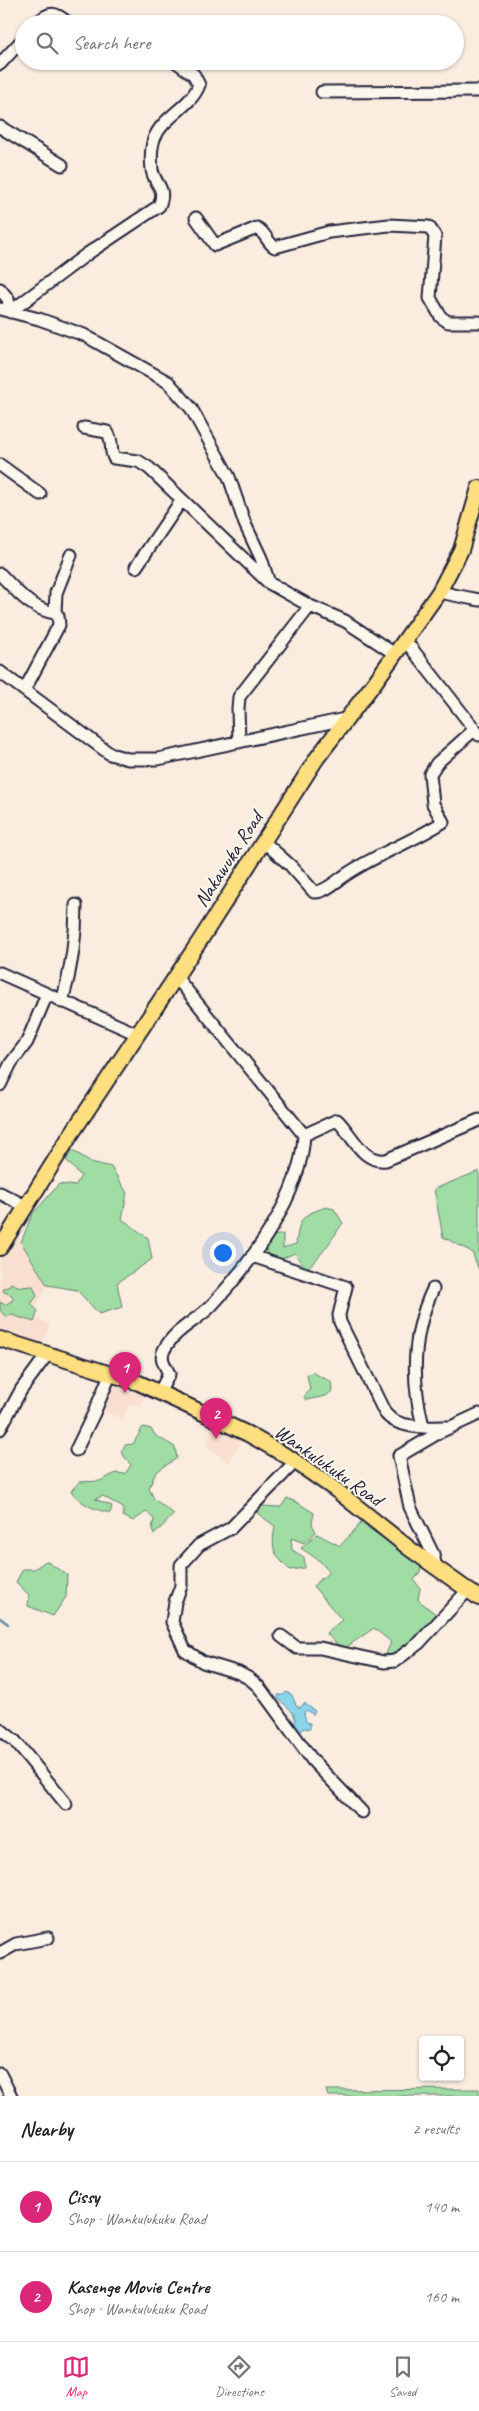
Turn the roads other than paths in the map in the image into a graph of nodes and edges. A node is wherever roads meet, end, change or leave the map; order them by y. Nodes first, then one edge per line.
1 (45, 15) edge
2 (58, 15) edge
3 (15, 48) edge
4 (0, 64) edge
5 (187, 70) edge
6 (479, 91) edge
7 (322, 92) dead end
8 (0, 127) edge
9 (62, 165) dead end
10 (196, 218) dead end
11 (0, 289) edge
12 (3, 312) edge
13 (479, 322) edge
14 (84, 428) dead end
15 (0, 465) edge
16 (479, 488) edge
17 (40, 494) dead end
18 (181, 501) junction
19 (71, 555) dead end
20 (136, 568) dead end
21 (0, 574) edge
22 (269, 583) junction
23 (438, 592) junction
24 (479, 600) edge
25 (310, 606) junction
26 (55, 613) junction
27 (405, 640) junction
28 (395, 654) junction
29 (0, 672) edge
30 (25, 689) junction
31 (345, 719) junction
32 (477, 733) edge
33 (239, 742) junction
34 (263, 841) junction
35 (76, 905) dead end
36 (0, 974) edge
37 (176, 977) junction
38 (47, 994) junction
39 (62, 1002) junction
40 (137, 1034) junction
41 (0, 1086) edge
42 (479, 1120) edge
43 (304, 1134) junction
44 (0, 1193) edge
45 (27, 1208) junction
46 (0, 1248) edge
47 (252, 1256) junction
48 (433, 1288) dead end
49 (0, 1340) edge
50 (46, 1356) junction
51 (110, 1375) junction
52 (159, 1393) junction
53 (479, 1414) edge
54 (423, 1426) junction
55 (450, 1427) junction
56 (0, 1429) edge
57 (76, 1450) dead end
58 (296, 1462) junction
59 (436, 1568) junction
60 (473, 1594) edge
61 (281, 1636) dead end
62 (0, 1729) edge
63 (66, 1804) dead end
64 (362, 1812) dead end
65 (48, 1938) dead end
66 (0, 1953) edge
67 (0, 2074) edge
68 (11, 2096) edge

1 - 2 street
3 - 4 street
5 - 12 street
6 - 7 street
8 - 9 street
10 - 13 street
11 - 12 street
12 - 22 street
14 - 18 street
15 - 17 street
16 - 23 main road, Nakawuka Road
18 - 20 street
18 - 22 street
19 - 26 street
21 - 26 street
22 - 25 street
23 - 24 street
23 - 27 main road, Nakawuka Road
25 - 28 street
25 - 33 street
26 - 30 street
27 - 28 main road, Nakawuka Road
27 - 32 street
28 - 31 main road, Nakawuka Road
29 - 30 street
30 - 33 street
31 - 33 street
31 - 34 main road, Nakawuka Road
32 - 34 street
34 - 37 main road, Nakawuka Road
35 - 39 street
36 - 38 street
37 - 40 main road, Nakawuka Road
37 - 43 street
38 - 39 street
38 - 41 street
39 - 40 street
40 - 45 main road, Nakawuka Road
42 - 43 street
43 - 47 street
44 - 45 street
45 - 46 main road, Nakawuka Road
47 - 52 street
47 - 54 street
48 - 54 street
49 - 50 main road, Wankulukuku Road
50 - 51 main road, Wankulukuku Road
50 - 56 street
51 - 52 main road, Wankulukuku Road
51 - 57 street
52 - 58 main road, Wankulukuku Road
53 - 55 street
54 - 55 street
55 - 59 street
58 - 59 main road, Wankulukuku Road
58 - 64 street
59 - 60 main road, Wankulukuku Road
60 - 61 street
62 - 63 street
65 - 66 street
67 - 68 street

